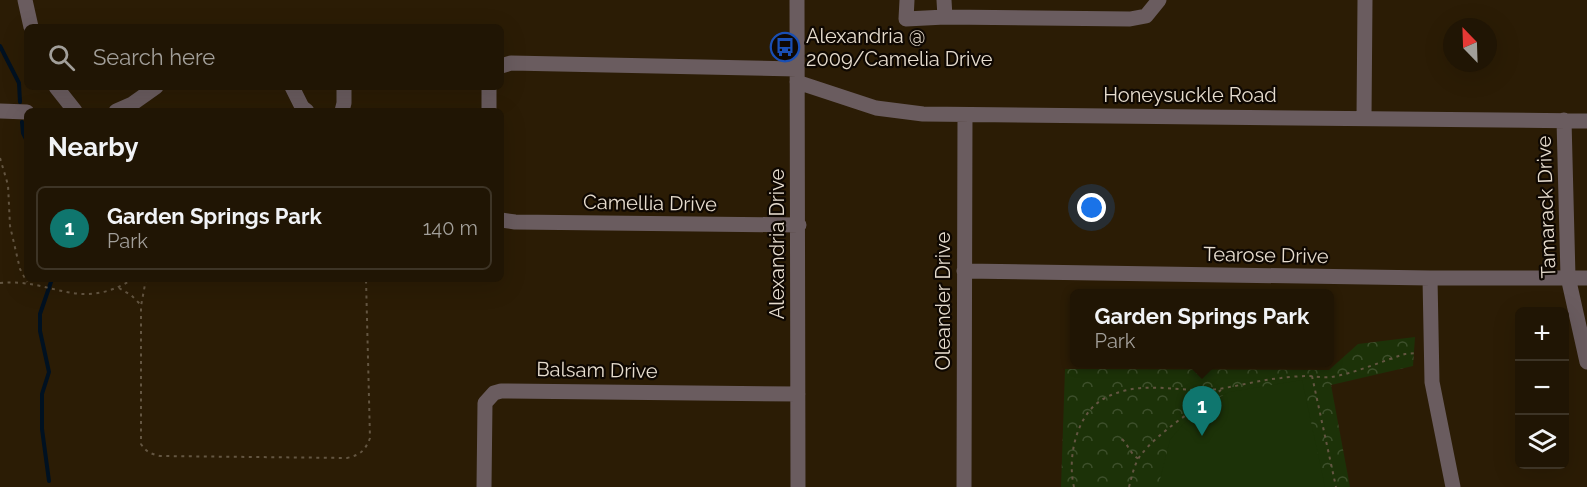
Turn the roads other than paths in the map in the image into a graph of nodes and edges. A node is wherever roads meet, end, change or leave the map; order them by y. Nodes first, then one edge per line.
1 (25, 0) edge
2 (797, 0) edge
3 (907, 0) edge
4 (945, 0) edge
5 (1159, 0) edge
6 (1365, 0) edge
7 (945, 17) junction
8 (30, 24) edge
9 (504, 65) edge
10 (797, 76) junction
11 (58, 90) edge
12 (152, 90) edge
13 (294, 90) edge
14 (344, 90) edge
15 (489, 90) edge
16 (73, 108) edge
17 (123, 108) edge
18 (303, 108) edge
19 (342, 108) edge
20 (489, 108) edge
21 (0, 111) edge
22 (24, 112) edge
23 (965, 115) junction
24 (1364, 118) junction
25 (1564, 120) junction
26 (1587, 121) edge
27 (504, 220) edge
28 (799, 225) junction
29 (964, 271) junction
30 (1568, 277) junction
31 (1430, 278) junction
32 (1587, 278) edge
33 (1587, 362) edge
34 (798, 394) junction
35 (484, 487) edge
36 (798, 487) edge
37 (964, 487) edge
38 (1453, 487) edge

1 - 8 street
2 - 10 street, Alexandria Drive
3 - 7 street
4 - 7 street
5 - 7 street
6 - 24 street
9 - 10 street
10 - 23 street, Honeysuckle Road
10 - 28 street, Alexandria Drive
11 - 16 street
12 - 17 street
13 - 18 street
14 - 19 street
15 - 20 street
21 - 22 street
23 - 24 street, Honeysuckle Road
23 - 29 street, Oleander Drive
24 - 25 street, Honeysuckle Road
25 - 26 street, Honeysuckle Road
25 - 30 street, Tamarack Drive
27 - 28 street, Camellia Drive
28 - 34 street, Alexandria Drive
29 - 31 street, Tearose Drive
29 - 37 street, Oleander Drive
30 - 31 street, Tearose Drive
30 - 32 street, Tearose Drive
30 - 33 street, Tamarack Drive
31 - 38 street
34 - 35 street, Balsam Drive
34 - 36 street, Alexandria Drive

